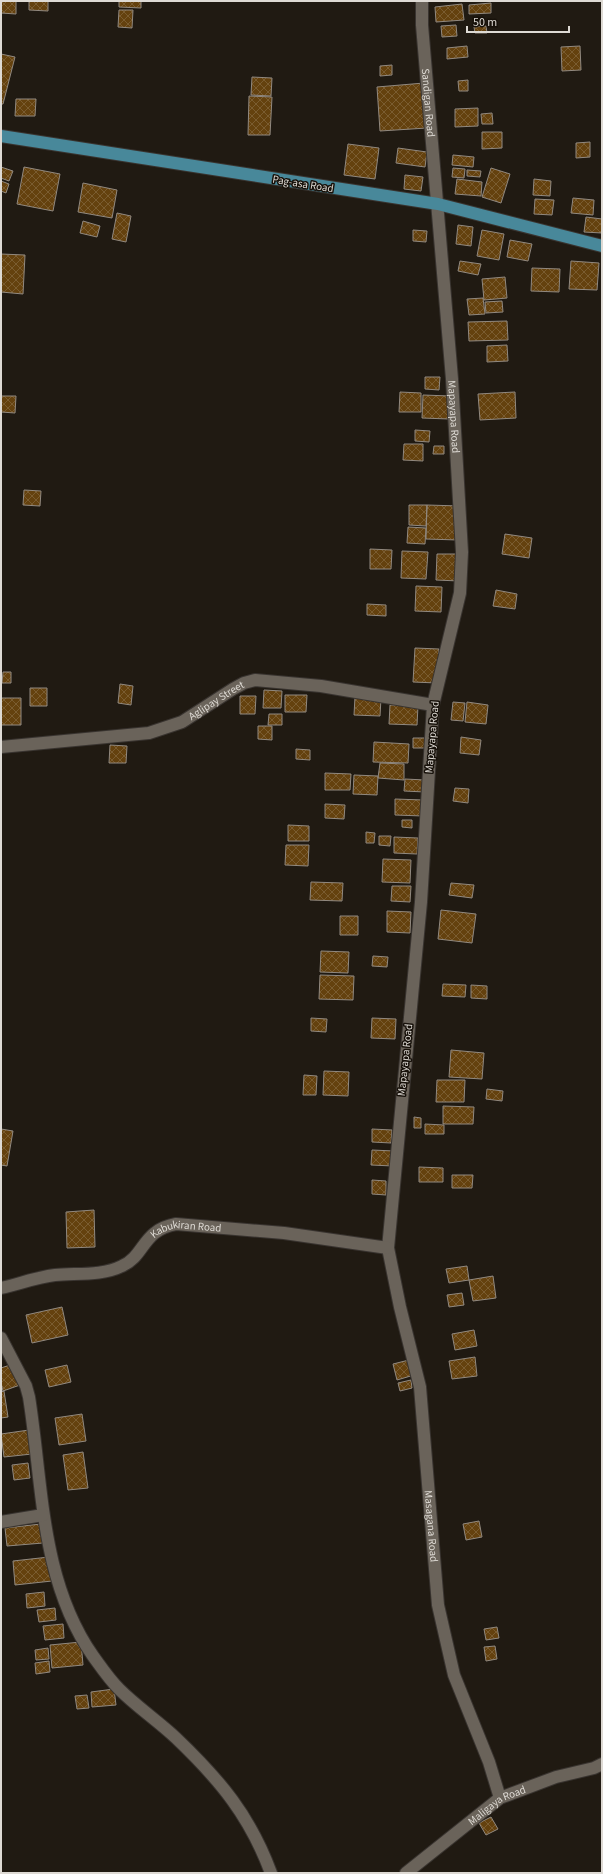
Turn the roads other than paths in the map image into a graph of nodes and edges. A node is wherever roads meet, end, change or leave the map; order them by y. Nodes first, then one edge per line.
1 (422, 1) edge
2 (1, 136) edge
3 (438, 204) junction
4 (602, 246) edge
5 (433, 706) junction
6 (1, 747) edge
7 (388, 1248) junction
8 (1, 1288) edge
9 (1, 1338) edge
10 (43, 1515) junction
11 (1, 1522) edge
12 (602, 1764) edge
13 (500, 1798) junction
14 (271, 1873) edge
15 (406, 1873) edge

1 - 3 street, Sandigan Road
2 - 3 main road, Pag-asa Road
3 - 4 main road, Pag-asa Road
3 - 5 street, Mapayapa Road
5 - 6 street, Aglipay Street
5 - 7 street, Mapayapa Road
7 - 8 street, Kabukiran Road
7 - 13 street, Masagana Road
9 - 10 street
10 - 11 street
10 - 14 street
12 - 13 street, Maligaya Road
13 - 15 street, Maligaya Road

